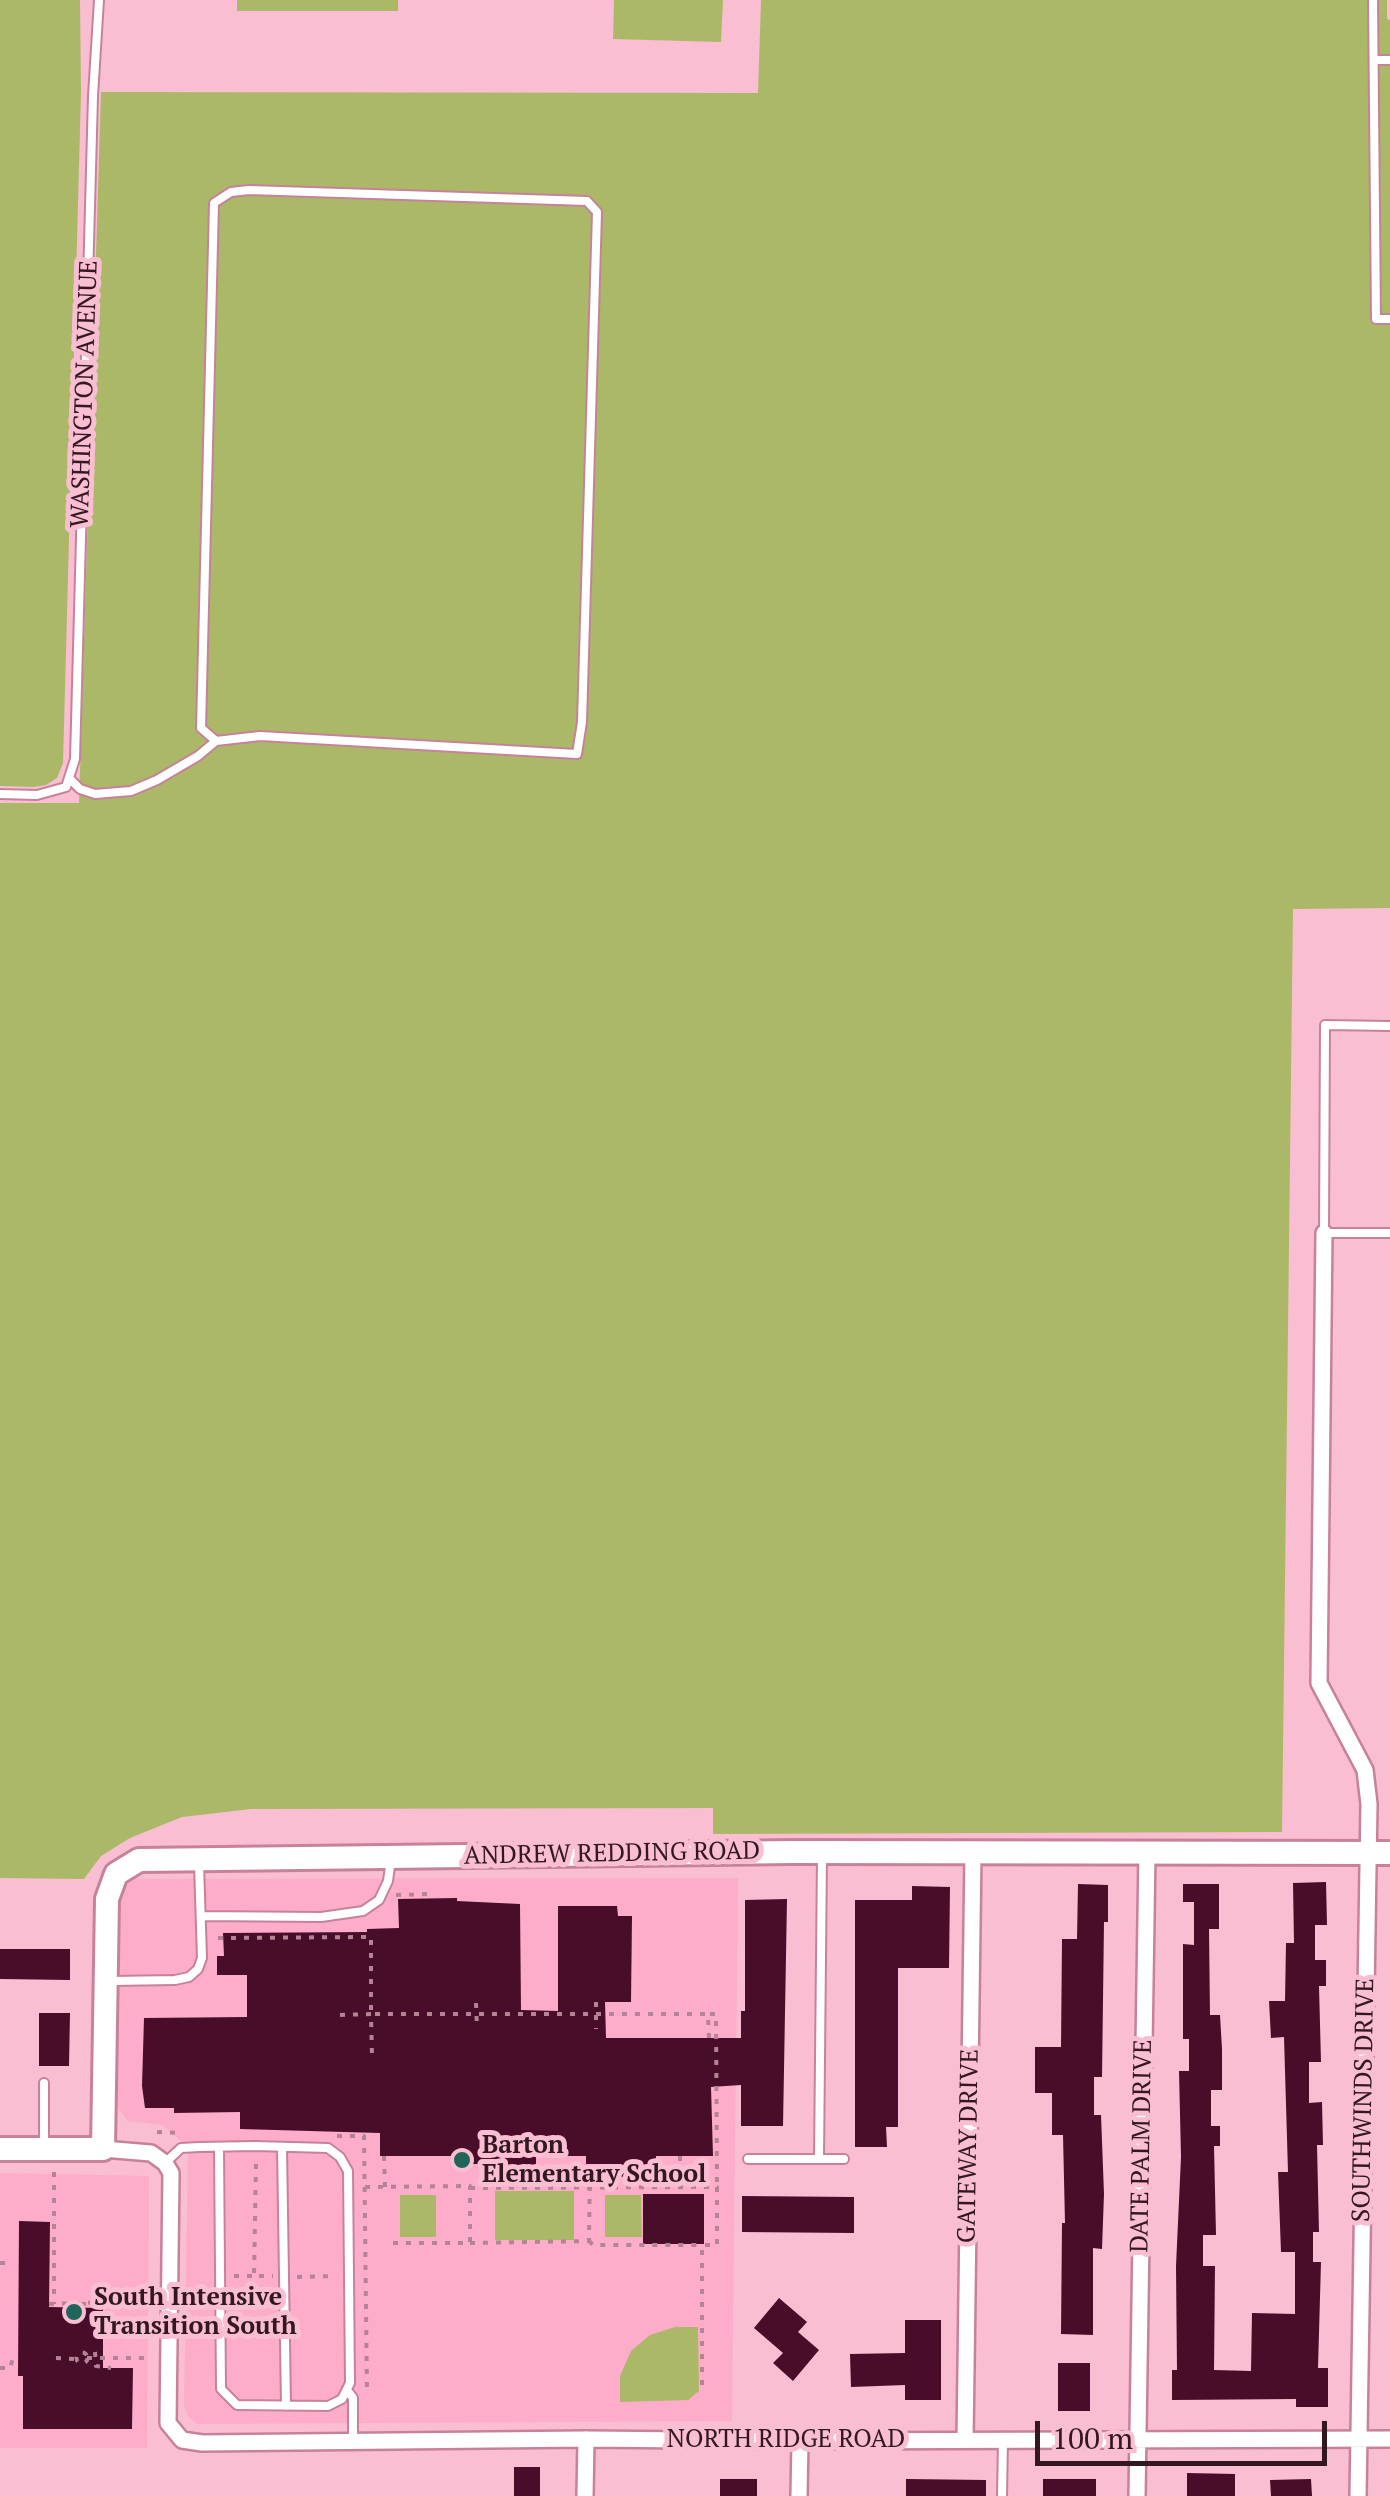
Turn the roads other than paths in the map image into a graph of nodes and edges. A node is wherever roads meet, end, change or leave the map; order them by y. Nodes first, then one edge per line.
1 (99, 0) edge
2 (1373, 0) edge
3 (1374, 60) junction
4 (1390, 60) edge
5 (1390, 318) edge
6 (216, 741) junction
7 (68, 783) junction
8 (0, 794) edge
9 (1390, 1026) edge
10 (1390, 1233) edge
11 (1324, 1234) junction
12 (822, 1852) junction
13 (973, 1853) junction
14 (1147, 1853) junction
15 (1379, 1853) edge
16 (392, 1857) junction
17 (199, 1859) junction
18 (201, 1916) junction
19 (106, 1981) junction
20 (44, 2083) dead end
21 (219, 2147) junction
22 (282, 2147) junction
23 (102, 2149) junction
24 (0, 2150) edge
25 (44, 2150) junction
26 (748, 2159) dead end
27 (819, 2159) junction
28 (844, 2159) dead end
29 (166, 2163) junction
30 (347, 2390) junction
31 (286, 2406) junction
32 (586, 2439) junction
33 (1359, 2439) junction
34 (1390, 2439) edge
35 (965, 2440) junction
36 (1003, 2440) junction
37 (1137, 2440) junction
38 (352, 2442) junction
39 (800, 2442) junction
40 (585, 2496) edge
41 (799, 2496) edge
42 (1002, 2496) edge
43 (1137, 2496) edge
44 (1358, 2496) edge

1 - 7 lane, WASHINGTON AVENUE
2 - 3 lane
3 - 4 lane
3 - 5 lane
6 - 6 lane
6 - 7 lane
7 - 8 lane
9 - 11 lane
10 - 11 lane
11 - 15 street, SOUTHWINDS DRIVE
12 - 13 street, ANDREW REDDING ROAD
12 - 16 street, ANDREW REDDING ROAD
12 - 27 lane
13 - 14 street, ANDREW REDDING ROAD
13 - 35 street, GATEWAY DRIVE
14 - 15 street, ANDREW REDDING ROAD
14 - 37 street, DATE PALM DRIVE
15 - 33 street, SOUTHWINDS DRIVE
16 - 17 street, ANDREW REDDING ROAD
16 - 18 lane
17 - 18 lane
17 - 19 street, ANDREW REDDING ROAD
18 - 19 lane
19 - 23 street, ANDREW REDDING ROAD
20 - 25 lane
21 - 22 lane
21 - 29 lane
21 - 31 lane
22 - 30 lane
22 - 31 lane
23 - 25 street
23 - 29 street
24 - 25 street
26 - 27 lane
27 - 28 lane
29 - 38 street, NORTH RIDGE ROAD
30 - 31 lane
30 - 38 lane
32 - 38 street, NORTH RIDGE ROAD
32 - 39 street, NORTH RIDGE ROAD
32 - 40 street
33 - 34 street, NORTH RIDGE ROAD
33 - 37 street, NORTH RIDGE ROAD
33 - 44 street, SOUTHWINDS DRIVE
35 - 36 street, NORTH RIDGE ROAD
35 - 39 street, NORTH RIDGE ROAD
36 - 37 street, NORTH RIDGE ROAD
36 - 42 lane
37 - 43 street, DATE PALM DRIVE
39 - 41 street

